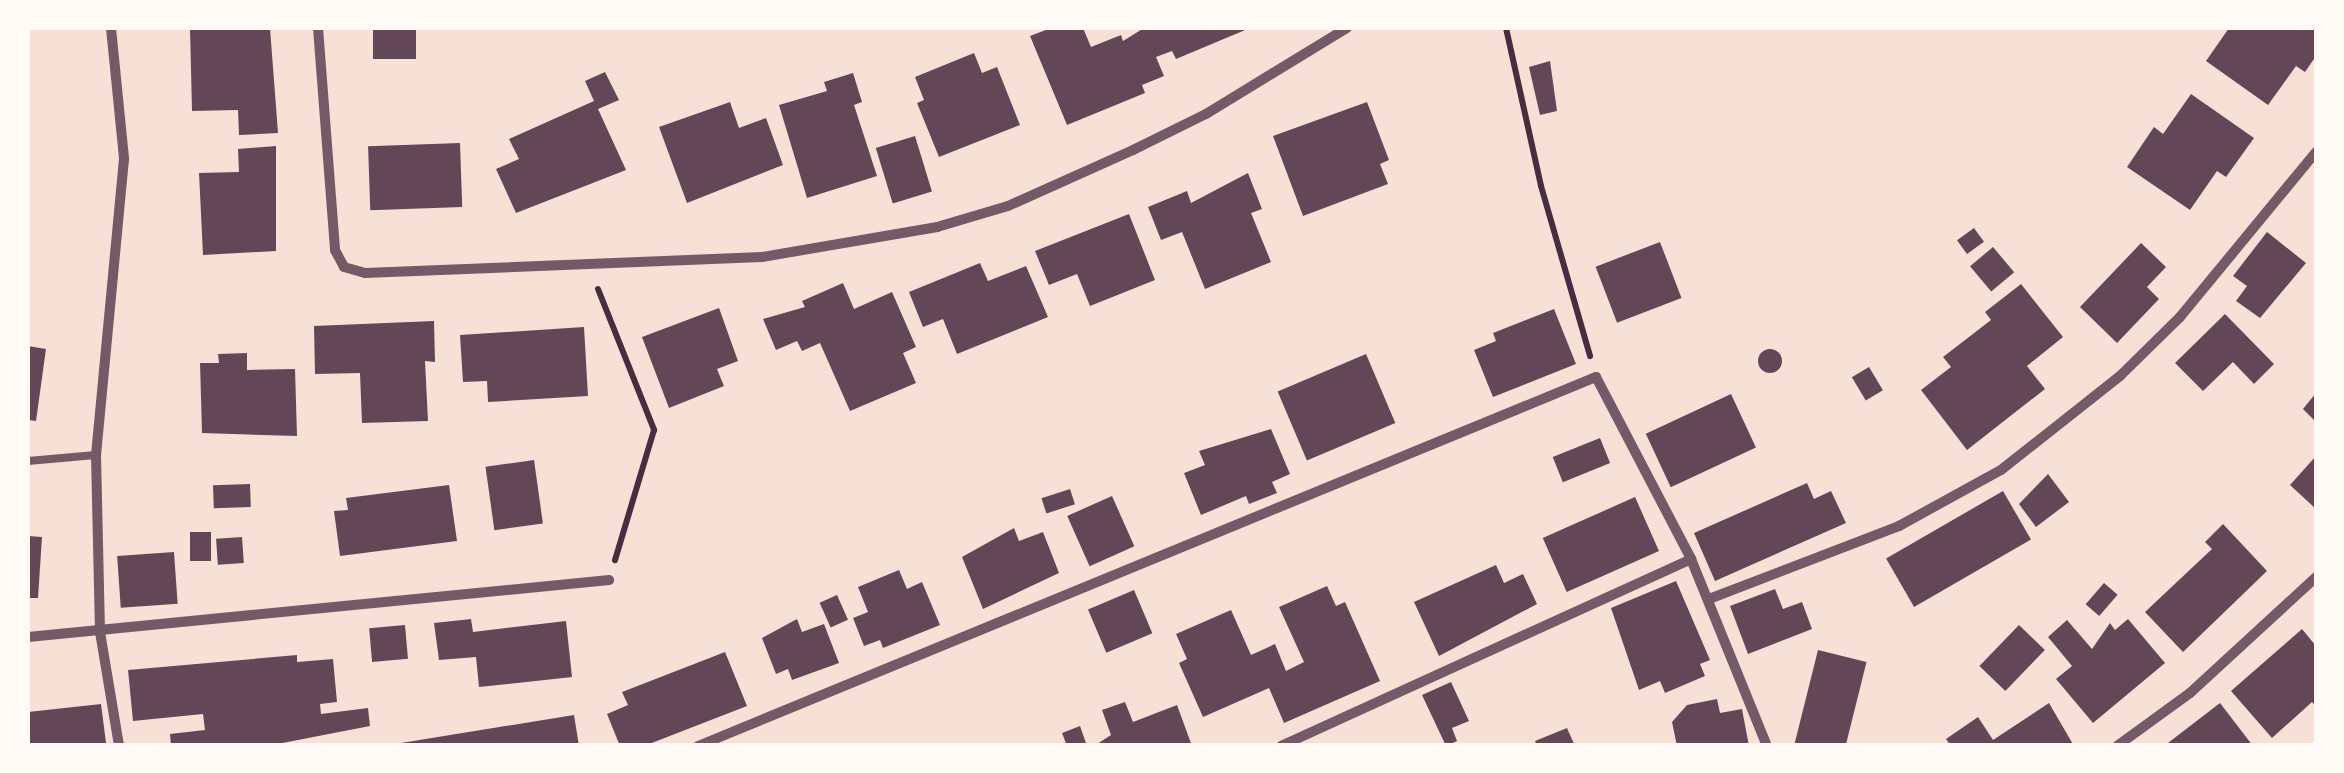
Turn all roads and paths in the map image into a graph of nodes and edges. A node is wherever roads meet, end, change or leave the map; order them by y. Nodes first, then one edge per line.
1 (112, 28) edge
2 (318, 28) edge
3 (1347, 28) edge
4 (1506, 28) edge
5 (1330, 32) edge
6 (2316, 152) edge
7 (590, 267) junction
8 (1596, 377) junction
9 (96, 455) junction
10 (28, 461) edge
11 (1692, 558) junction
12 (2316, 577) edge
13 (609, 580) joint
14 (1709, 599) junction
15 (100, 632) junction
16 (28, 637) edge
17 (120, 746) edge
18 (698, 746) edge
19 (1281, 746) edge
20 (1767, 746) edge
21 (2117, 746) edge

1 - 9 street
2 - 7 street
3 - 5 street
4 - 8 path
5 - 7 street
6 - 14 street
7 - 13 path
8 - 11 street
8 - 18 street
9 - 10 lane
9 - 15 street
11 - 14 street
11 - 19 street
12 - 21 street
13 - 15 street
14 - 20 street
15 - 16 street
15 - 17 street

